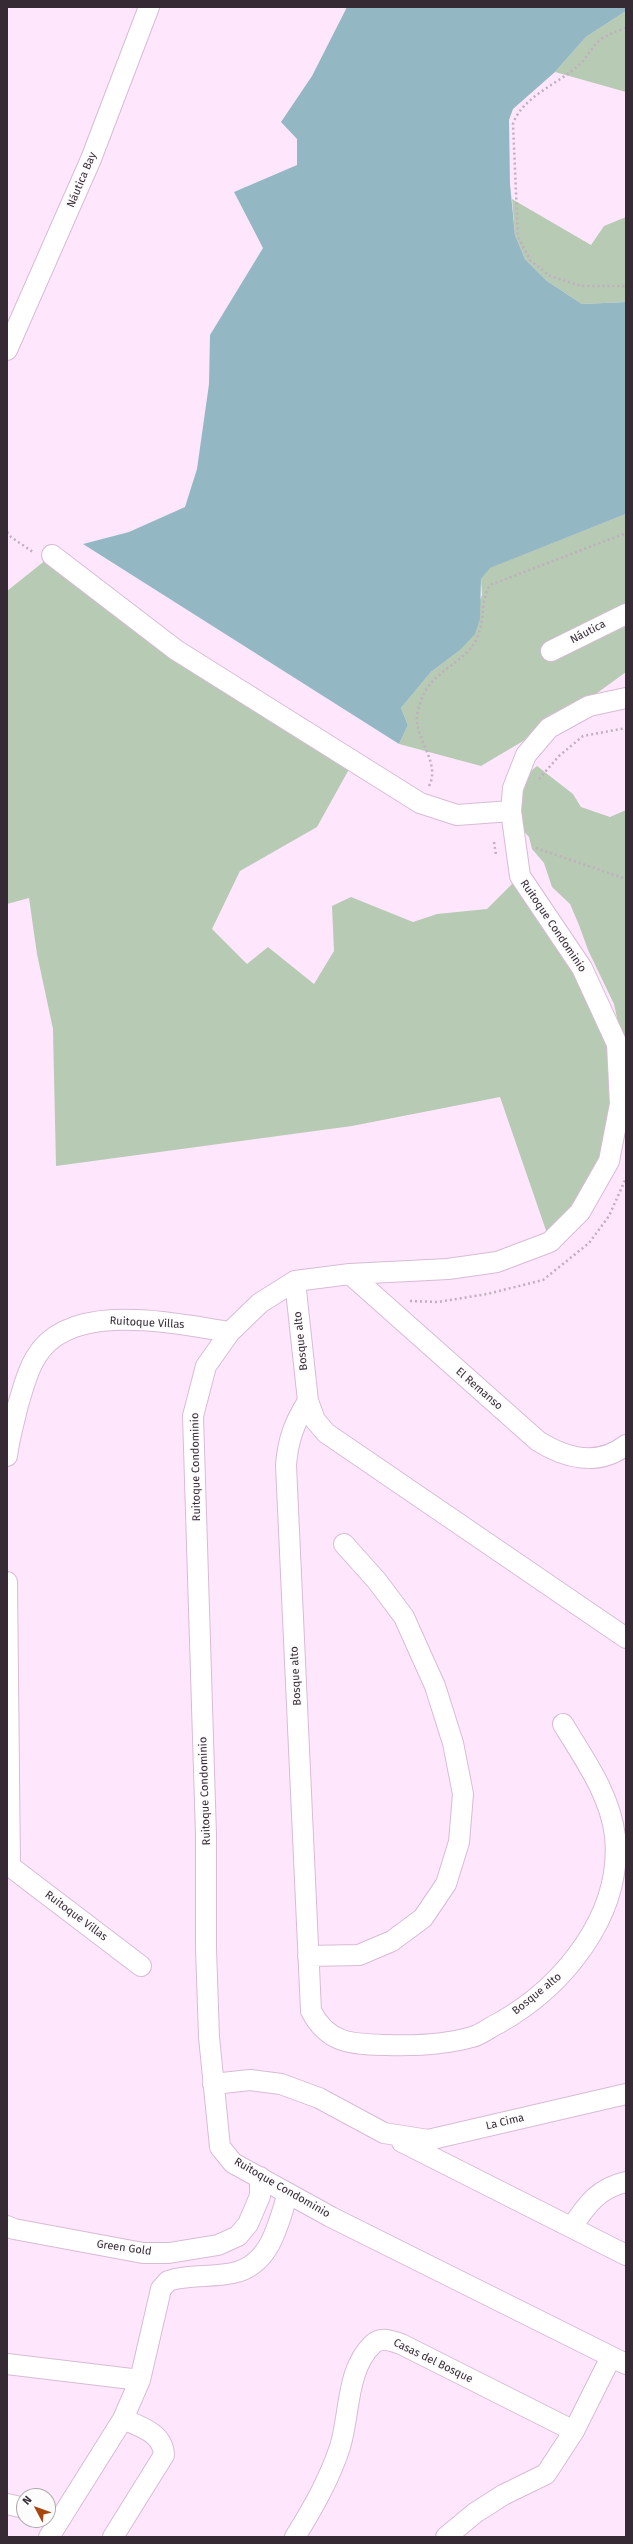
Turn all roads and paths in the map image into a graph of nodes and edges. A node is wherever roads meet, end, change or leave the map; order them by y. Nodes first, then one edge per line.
1 (149, 7) edge
2 (626, 28) edge
3 (626, 286) edge
4 (7, 350) edge
5 (7, 532) edge
6 (626, 533) edge
7 (52, 555) joint
8 (626, 614) edge
9 (551, 651) dead end
10 (626, 698) edge
11 (626, 728) edge
12 (537, 781) dead end
13 (420, 803) junction
14 (502, 811) junction
15 (529, 846) dead end
16 (496, 857) dead end
17 (626, 879) edge
18 (350, 1274) junction
19 (295, 1281) junction
20 (230, 1332) junction
21 (308, 1401) junction
22 (626, 1445) edge
23 (7, 1456) edge
24 (344, 1544) dead end
25 (7, 1582) edge
26 (626, 1638) edge
27 (562, 1724) dead end
28 (9, 1865) edge
29 (308, 1956) junction
30 (141, 1966) dead end
31 (213, 2084) junction
32 (626, 2094) edge
33 (384, 2133) junction
34 (260, 2178) junction
35 (626, 2182) edge
36 (288, 2193) junction
37 (253, 2213) junction
38 (7, 2226) edge
39 (572, 2227) junction
40 (274, 2237) junction
41 (626, 2255) edge
42 (618, 2361) edge
43 (7, 2364) edge
44 (140, 2380) junction
45 (123, 2419) junction
46 (574, 2430) junction
47 (56, 2513) edge
48 (114, 2537) edge
49 (295, 2537) edge
50 (446, 2537) edge

1 - 4 street, Náutica Bay
2 - 3 path
5 - 7 path
6 - 13 path
7 - 13 street
8 - 9 street, Náutica
10 - 14 street, Ruitoque Condominio
11 - 12 path
13 - 14 street
14 - 16 path
14 - 18 street, Ruitoque Condominio
15 - 17 path
18 - 19 street, Ruitoque Condominio
18 - 22 street, El Remanso
19 - 20 street, Ruitoque Condominio
19 - 21 street, Bosque alto
20 - 23 street, Ruitoque Villas
20 - 31 street, Ruitoque Condominio
21 - 26 street, Bosque alto
21 - 29 street, Bosque alto
24 - 29 street
25 - 28 street, Ruitoque Villas
27 - 29 street, Bosque alto
28 - 30 street, Ruitoque Villas
31 - 33 street, La Cima
31 - 34 street, Ruitoque Condominio
32 - 33 street, La Cima
33 - 39 street, La Cima
34 - 36 street, Ruitoque Condominio
34 - 37 street, Green Gold
35 - 39 street
36 - 40 street
36 - 42 street, Ruitoque Condominio
37 - 38 street, Green Gold
37 - 40 street
39 - 41 street, La Cima
40 - 44 street
42 - 46 street
43 - 44 street
44 - 45 street
45 - 47 street
45 - 48 street
46 - 49 street, Casas del Bosque
46 - 50 street

